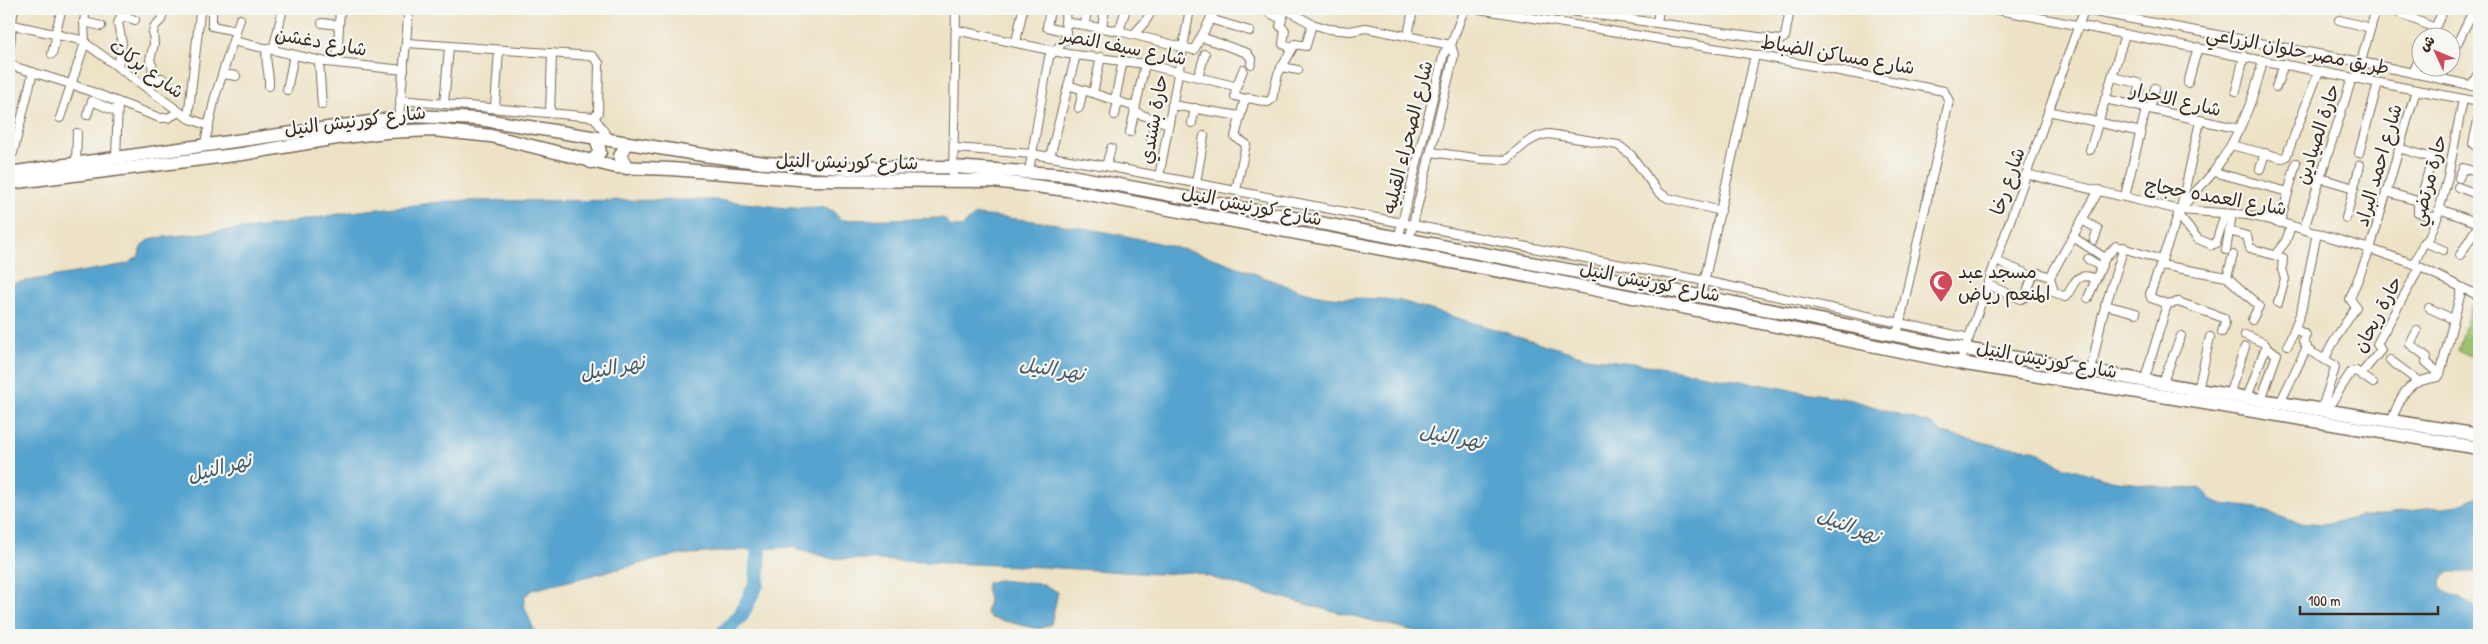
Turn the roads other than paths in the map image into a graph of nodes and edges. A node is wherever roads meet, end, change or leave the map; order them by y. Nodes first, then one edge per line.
1 (14, 9) edge
2 (62, 9) edge
3 (86, 9) edge
4 (164, 9) edge
5 (212, 9) edge
6 (282, 9) edge
7 (340, 9) edge
8 (409, 9) edge
9 (956, 9) edge
10 (1023, 9) edge
11 (1050, 9) edge
12 (1063, 9) edge
13 (1087, 9) edge
14 (1105, 9) edge
15 (1126, 9) edge
16 (1153, 9) edge
17 (1190, 9) edge
18 (1216, 9) edge
19 (1268, 9) edge
20 (1413, 9) edge
21 (1464, 9) edge
22 (1479, 9) edge
23 (1555, 9) edge
24 (1621, 9) edge
25 (1659, 9) edge
26 (1790, 9) edge
27 (1993, 9) edge
28 (2082, 9) edge
29 (2376, 9) edge
30 (2389, 9) edge
31 (2444, 9) edge
32 (2474, 9) edge
33 (1288, 10) edge
34 (2010, 10) edge
35 (2098, 10) edge
36 (1582, 11) edge
37 (122, 13) edge
38 (200, 13) dead end
39 (240, 18) dead end
40 (1619, 18) junction
41 (1210, 19) junction
42 (1282, 19) junction
43 (136, 20) dead end
44 (2339, 20) dead end
45 (84, 22) junction
46 (1065, 22) junction
47 (322, 23) dead end
48 (1657, 23) junction
49 (10, 24) edge
50 (1085, 24) junction
51 (1312, 24) junction
52 (340, 25) junction
53 (2078, 25) junction
54 (101, 26) dead end
55 (1102, 27) junction
56 (2371, 28) junction
57 (2434, 28) joint
58 (956, 30) junction
59 (236, 31) junction
60 (1119, 31) junction
61 (1250, 31) dead end
62 (1066, 32) junction
63 (56, 34) junction
64 (1134, 34) junction
65 (2125, 34) junction
66 (1408, 36) junction
67 (1201, 37) junction
68 (2460, 38) edge
69 (233, 41) junction
70 (1016, 42) junction
71 (85, 43) junction
72 (407, 43) junction
73 (1452, 45) junction
74 (449, 47) junction
75 (1182, 47) junction
76 (2198, 47) junction
77 (1291, 48) junction
78 (270, 49) junction
79 (9, 50) edge
80 (1056, 50) junction
81 (499, 51) junction
82 (52, 54) dead end
83 (1076, 54) junction
84 (1204, 54) dead end
85 (294, 55) junction
86 (552, 55) junction
87 (1755, 55) junction
88 (2244, 56) junction
89 (1101, 57) junction
90 (1124, 60) junction
91 (2263, 60) junction
92 (319, 61) junction
93 (2361, 62) junction
94 (337, 63) junction
95 (1145, 64) junction
96 (1251, 64) dead end
97 (2284, 64) junction
98 (9, 65) edge
99 (118, 67) junction
100 (1282, 67) junction
101 (404, 70) junction
102 (1243, 70) dead end
103 (1298, 70) dead end
104 (2319, 71) junction
105 (33, 72) junction
106 (1178, 72) junction
107 (2479, 72) edge
108 (2410, 73) edge
109 (223, 74) junction
110 (236, 76) dead end
111 (1198, 77) junction
112 (2112, 77) junction
113 (162, 78) dead end
114 (2354, 78) junction
115 (2435, 78) edge
116 (150, 79) junction
117 (2440, 79) joint
118 (2188, 83) dead end
119 (2378, 83) junction
120 (71, 84) junction
121 (1068, 85) junction
122 (269, 86) dead end
123 (2276, 87) dead end
124 (2475, 87) edge
125 (1236, 88) junction
126 (2156, 88) dead end
127 (148, 89) junction
128 (287, 90) dead end
129 (1084, 90) junction
130 (2416, 90) junction
131 (2236, 91) dead end
132 (1093, 93) junction
133 (1246, 99) junction
134 (2105, 99) junction
135 (2463, 99) junction
136 (400, 100) junction
137 (1117, 101) junction
138 (2479, 102) edge
139 (118, 103) junction
140 (444, 104) junction
141 (322, 105) dead end
142 (1172, 105) junction
143 (2135, 106) junction
144 (495, 107) junction
145 (1079, 108) dead end
146 (1135, 108) junction
147 (1195, 108) junction
148 (2148, 109) junction
149 (2048, 111) junction
150 (117, 112) junction
151 (179, 112) junction
152 (550, 113) junction
153 (87, 115) dead end
154 (1115, 115) dead end
155 (1240, 116) junction
156 (2479, 116) edge
157 (399, 117) junction
158 (594, 117) junction
159 (60, 118) dead end
160 (188, 118) junction
161 (1156, 120) junction
162 (2398, 120) dead end
163 (2200, 121) junction
164 (2098, 122) junction
165 (2407, 122) junction
166 (1192, 123) dead end
167 (1169, 124) junction
168 (208, 125) junction
169 (2240, 130) junction
170 (1130, 132) dead end
171 (2141, 132) junction
172 (76, 133) dead end
173 (1204, 136) dead end
174 (596, 138) junction
175 (1151, 139) dead end
176 (611, 141) junction
177 (627, 143) junction
178 (2231, 145) junction
179 (204, 146) junction
180 (955, 148) junction
181 (1111, 148) dead end
182 (2399, 148) junction
183 (2479, 149) edge
184 (2090, 150) dead end
185 (1431, 152) junction
186 (13, 153) dead end
187 (2264, 153) junction
188 (2359, 153) dead end
189 (1032, 154) junction
190 (1050, 157) junction
191 (116, 158) junction
192 (591, 162) junction
193 (76, 163) junction
194 (2296, 163) dead end
195 (2360, 165) dead end
196 (1106, 166) junction
197 (954, 167) junction
198 (627, 168) junction
199 (2260, 169) dead end
200 (2478, 170) edge
201 (1029, 171) junction
202 (9, 172) edge
203 (2214, 172) junction
204 (2026, 174) junction
205 (1159, 177) junction
206 (2320, 178) junction
207 (2460, 178) dead end
208 (954, 181) junction
209 (1196, 183) junction
210 (9, 184) edge
211 (2458, 187) dead end
212 (2354, 188) junction
213 (1236, 190) junction
214 (2099, 190) junction
215 (2288, 192) junction
216 (2386, 192) junction
217 (2479, 195) edge
218 (2125, 196) junction
219 (2420, 203) junction
220 (2439, 209) junction
221 (1720, 211) junction
222 (2180, 211) junction
223 (2228, 214) junction
224 (2346, 218) dead end
225 (2436, 218) junction
226 (2082, 220) junction
227 (1402, 222) junction
228 (2280, 223) junction
229 (1413, 224) junction
230 (2479, 224) edge
231 (2291, 226) junction
232 (2304, 229) junction
233 (2229, 231) junction
234 (2317, 233) junction
235 (2073, 236) junction
236 (1404, 240) junction
237 (2094, 240) dead end
238 (2424, 242) junction
239 (2120, 246) junction
240 (2370, 248) junction
241 (2443, 250) dead end
242 (2276, 255) junction
243 (2460, 255) dead end
244 (2105, 258) junction
245 (2088, 260) dead end
246 (1996, 261) junction
247 (2162, 263) junction
248 (2101, 266) junction
249 (2417, 266) junction
250 (2032, 276) junction
251 (2050, 277) junction
252 (2227, 277) junction
253 (2096, 279) junction
254 (1705, 281) junction
255 (1988, 285) junction
256 (2479, 286) edge
257 (2462, 288) junction
258 (2477, 295) edge
259 (1701, 296) junction
260 (2088, 298) dead end
261 (2278, 303) dead end
262 (2167, 304) junction
263 (2105, 305) junction
264 (2429, 308) dead end
265 (2136, 313) dead end
266 (2453, 319) junction
267 (2252, 320) dead end
268 (1836, 323) junction
269 (1898, 329) junction
270 (2296, 329) junction
271 (2417, 331) dead end
272 (2222, 332) dead end
273 (2245, 335) dead end
274 (1834, 336) junction
275 (2181, 336) dead end
276 (2210, 337) dead end
277 (1967, 344) junction
278 (2288, 345) dead end
279 (2245, 347) dead end
280 (2265, 348) junction
281 (2306, 349) junction
282 (2325, 359) junction
283 (2390, 360) dead end
284 (1960, 363) junction
285 (2091, 371) junction
286 (2361, 374) junction
287 (2440, 374) junction
288 (2418, 380) junction
289 (2145, 381) junction
290 (2373, 383) dead end
291 (2162, 384) junction
292 (2198, 390) junction
293 (2142, 394) junction
294 (2229, 395) junction
295 (2247, 398) junction
296 (2262, 400) junction
297 (2280, 403) junction
298 (2323, 411) junction
299 (2391, 422) junction
300 (2479, 435) edge
301 (2479, 448) edge

1 - 49 street
2 - 63 street
3 - 45 street
4 - 116 street
5 - 59 street
6 - 78 street
7 - 52 street
8 - 72 street
9 - 58 street
10 - 70 street
11 - 62 street
12 - 46 street
13 - 50 street
14 - 55 street
15 - 60 street
16 - 64 street
17 - 75 street, حارة بشندي
18 - 41 street
19 - 42 street
20 - 66 street
21 - 73 street, شارع الصحراء القبليه
22 - 87 street, شارع مساكن الضباط
23 - 36 street
24 - 40 street
25 - 48 street
26 - 48 street
27 - 34 street, طريق مصر حلوان الزراعي
28 - 35 street, طريق مصر حلوان الزراعي
28 - 53 street, شارع رخا
29 - 56 street, حارة الصيادين
30 - 57 street
31 - 57 street
32 - 68 street
33 - 42 street
33 - 51 street
34 - 53 street, طريق مصر حلوان الزراعي
35 - 93 street, طريق مصر حلوان الزراعي
36 - 40 street
37 - 43 street
37 - 99 street
38 - 160 street
39 - 59 street
40 - 48 street
41 - 61 street
41 - 67 street
42 - 77 street
44 - 56 street
45 - 54 street
45 - 71 street
46 - 50 street
46 - 62 street
47 - 52 street
49 - 63 street, شارع بركات
49 - 79 street
50 - 55 street
51 - 66 street
51 - 77 street
52 - 94 street
53 - 65 street, طريق مصر حلوان الزراعي
53 - 149 street, شارع رخا
55 - 60 street
56 - 93 street, حارة الصيادين
58 - 70 street, شارع سيف النصر
58 - 180 street
59 - 69 street
60 - 64 street
62 - 80 street
63 - 71 street, شارع بركات
63 - 82 street
64 - 75 street
65 - 76 street, طريق مصر حلوان الزراعي
65 - 112 street
66 - 73 street
67 - 75 street
67 - 96 street
69 - 78 street, شارع دغشن
69 - 109 street
70 - 80 street, شارع سيف النصر
71 - 99 street, شارع بركات
71 - 120 street
72 - 74 street
72 - 101 street
73 - 185 street, شارع الصحراء القبليه
73 - 227 street, شارع الصحراء القبليه
74 - 81 street
74 - 140 street
75 - 106 street, حارة بشندي
76 - 88 street, طريق مصر حلوان الزراعي
76 - 118 street
77 - 100 street
78 - 85 street, شارع دغشن
78 - 122 street
80 - 83 street, شارع سيف النصر
80 - 189 street
81 - 86 street
81 - 144 street
83 - 89 street, شارع سيف النصر
83 - 121 street
84 - 111 street
85 - 92 street, شارع دغشن
85 - 128 street
86 - 152 street
86 - 158 street
87 - 221 street
87 - 269 street, شارع مساكن الضباط
88 - 91 street, طريق مصر حلوان الزراعي
88 - 131 street
89 - 90 street, شارع سيف النصر
89 - 132 street
90 - 95 street, شارع سيف النصر
90 - 137 street
91 - 97 street, طريق مصر حلوان الزراعي
91 - 169 street
92 - 94 street, شارع دغشن
92 - 141 street
93 - 108 street, طريق مصر حلوان الزراعي
93 - 114 street, حارة الصيادين
94 - 101 street, شارع دغشن
95 - 106 street, شارع سيف النصر
95 - 146 street
97 - 104 street, طريق مصر حلوان الزراعي
97 - 123 street
98 - 105 street
99 - 127 street, شارع بركات
100 - 103 street
100 - 133 street
101 - 136 street
102 - 125 street
104 - 114 street, طريق مصر حلوان الزراعي
104 - 187 street
105 - 120 street
105 - 186 street
106 - 111 street, شارع سيف النصر
106 - 142 street, حارة بشندي
107 - 124 street
109 - 110 street
109 - 168 street
111 - 125 street, شارع سيف النصر
112 - 134 street
112 - 143 street
113 - 116 street
114 - 119 street, طريق مصر حلوان الزراعي
114 - 206 street, حارة الصيادين
115 - 117 street, طريق مصر حلوان الزراعي
116 - 127 street
117 - 124 street, طريق مصر حلوان الزراعي
119 - 130 street, طريق مصر حلوان الزراعي
119 - 188 street
120 - 139 street
120 - 159 street
121 - 129 street
121 - 190 street
125 - 133 street
126 - 148 street
127 - 151 street, شارع بركات
129 - 132 street
129 - 145 street
130 - 135 street, طريق مصر حلوان الزراعي
130 - 165 street, شارع احمد البراد
132 - 137 street
133 - 155 street
134 - 143 street, شارع الاحرار
134 - 164 street
135 - 138 street, طريق مصر حلوان الزراعي
135 - 220 street, حارة مرتضي
136 - 140 street
136 - 157 street
137 - 146 street
137 - 154 street
139 - 150 street
139 - 151 street
140 - 144 street
142 - 147 street
142 - 167 street, حارة بشندي
143 - 148 street, شارع الاحرار
144 - 152 street
146 - 161 street
146 - 170 street
147 - 155 street
147 - 166 street
148 - 163 street, شارع الاحرار
148 - 171 street
149 - 164 street
149 - 204 street, شارع رخا
150 - 153 street
150 - 191 street
151 - 160 street, شارع بركات
152 - 158 street
155 - 213 street
156 - 183 street
157 - 174 highway, شارع كورنيش النيل
157 - 179 highway, شارع كورنيش النيل
158 - 176 street
160 - 168 street, شارع بركات
161 - 167 street
161 - 175 street
162 - 165 street
163 - 169 street, شارع الاحرار
163 - 222 street
164 - 171 street
164 - 184 street
165 - 182 street, شارع احمد البراد
167 - 205 street, حارة بشندي
168 - 179 street
169 - 178 street
171 - 218 street
172 - 193 street
173 - 209 street
174 - 176 highway, شارع كورنيش النيل
174 - 192 highway
176 - 177 highway, شارع كورنيش النيل
177 - 197 highway, شارع كورنيش النيل
177 - 198 highway
178 - 187 street
178 - 203 street
179 - 191 highway, شارع كورنيش النيل
180 - 189 street
180 - 197 street
181 - 196 street
182 - 216 street, شارع احمد البراد
182 - 219 street
185 - 221 street
185 - 229 street, شارع الصحراء القبليه
187 - 199 street
189 - 190 street
189 - 201 street
190 - 196 street
191 - 193 highway, شارع كورنيش النيل
192 - 198 highway, شارع كورنيش النيل
192 - 210 highway, شارع كورنيش النيل
193 - 202 highway, شارع كورنيش النيل
194 - 215 street
195 - 212 street
196 - 205 street
197 - 201 highway, شارع كورنيش النيل
197 - 208 street
198 - 208 highway, شارع كورنيش النيل
200 - 207 street
201 - 236 highway, شارع كورنيش النيل
203 - 215 street
203 - 222 street
204 - 214 street, شارع العمده حجاج
204 - 246 street, شارع رخا
205 - 209 street
206 - 212 street
206 - 232 street, حارة الصيادين
208 - 274 highway, شارع كورنيش النيل
209 - 213 street
211 - 217 street
212 - 224 street
213 - 227 street
214 - 218 street, شارع العمده حجاج
214 - 226 street
215 - 228 street
216 - 219 street
216 - 240 street, شارع احمد البراد
218 - 222 street, شارع العمده حجاج
219 - 225 street
220 - 225 street, حارة مرتضي
220 - 230 street
221 - 254 street
222 - 223 street, شارع العمده حجاج
222 - 223 street
222 - 247 street
223 - 228 street, شارع العمده حجاج
223 - 233 street
225 - 238 street, حارة مرتضي
226 - 235 street
226 - 237 street
227 - 229 street
227 - 236 street, شارع الصحراء القبليه
228 - 231 street, شارع العمده حجاج
229 - 236 street, شارع الصحراء القبليه
229 - 254 street
230 - 243 street
231 - 232 street, شارع العمده حجاج
231 - 242 street
232 - 234 street, شارع العمده حجاج
233 - 242 street
233 - 252 street
234 - 240 street, شارع العمده حجاج
234 - 270 street
235 - 244 street
235 - 251 street
236 - 259 highway, شارع كورنيش النيل
238 - 241 street
238 - 249 street, حارة مرتضي
239 - 244 street
239 - 247 street
239 - 263 street
240 - 249 street, شارع العمده حجاج
240 - 282 street, شارع احمد البراد
242 - 261 street
244 - 248 street
245 - 248 street
246 - 250 street
246 - 255 street, شارع رخا
247 - 252 street
247 - 262 street
248 - 253 street
249 - 257 street, شارع العمده حجاج
249 - 286 street, حارة ريحان
250 - 251 street
250 - 255 street
251 - 253 street
252 - 267 street
253 - 260 street
254 - 259 street
254 - 269 street
255 - 277 street, شارع رخا
256 - 258 street
257 - 258 street, شارع العمده حجاج
257 - 266 street
259 - 268 highway, شارع كورنيش النيل
262 - 272 street
262 - 289 street
263 - 265 street
263 - 285 street
264 - 266 street
266 - 287 street
268 - 269 highway, شارع كورنيش النيل
268 - 274 highway
269 - 277 highway, شارع كورنيش النيل
270 - 278 street
270 - 281 street
271 - 287 street
273 - 280 street
274 - 284 highway, شارع كورنيش النيل
275 - 291 street
276 - 292 street
277 - 284 street, شارع رخا
277 - 285 highway, شارع كورنيش النيل
279 - 294 street
280 - 295 street
280 - 296 street
281 - 282 street
281 - 297 street
282 - 298 street
283 - 288 street
284 - 293 highway, شارع كورنيش النيل
285 - 289 highway, شارع كورنيش النيل
286 - 290 street, حارة ريحان
286 - 298 street, حارة ريحان
287 - 288 street
288 - 299 street
289 - 291 highway, شارع كورنيش النيل
289 - 293 street
291 - 292 highway, شارع كورنيش النيل
292 - 294 highway, شارع كورنيش النيل
293 - 301 highway, شارع كورنيش النيل
294 - 295 highway, شارع كورنيش النيل
295 - 296 highway, شارع كورنيش النيل
296 - 297 highway, شارع كورنيش النيل
297 - 298 highway, شارع كورنيش النيل
298 - 299 highway, شارع كورنيش النيل
299 - 300 highway, شارع كورنيش النيل

